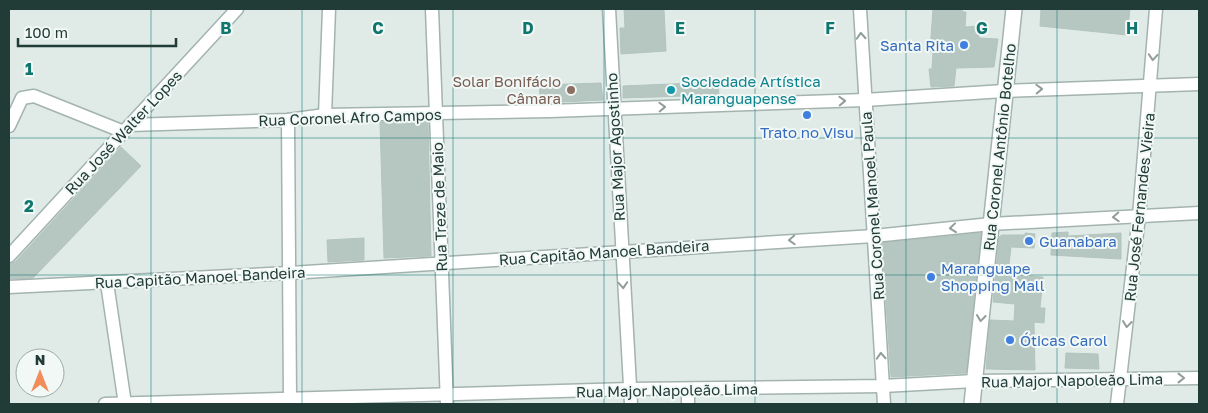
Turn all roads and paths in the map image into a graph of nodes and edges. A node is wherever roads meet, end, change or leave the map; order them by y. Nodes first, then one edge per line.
1 (237, 9) edge
2 (330, 9) edge
3 (432, 9) edge
4 (608, 9) edge
5 (860, 9) edge
6 (1014, 9) edge
7 (1156, 9) edge
8 (1199, 84) edge
9 (1151, 85) junction
10 (1004, 91) junction
11 (865, 100) junction
12 (613, 108) junction
13 (436, 114) junction
14 (325, 116) junction
15 (288, 120) junction
16 (9, 126) edge
17 (127, 128) junction
18 (1199, 213) edge
19 (1139, 216) junction
20 (991, 224) junction
21 (874, 236) junction
22 (620, 250) junction
23 (9, 256) edge
24 (440, 262) junction
25 (290, 272) junction
26 (107, 283) junction
27 (9, 287) edge
28 (1120, 378) junction
29 (1199, 378) edge
30 (974, 381) junction
31 (883, 386) junction
32 (630, 389) junction
33 (688, 390) junction
34 (290, 399) junction
35 (447, 400) edge
36 (125, 403) edge
37 (105, 404) edge
38 (631, 404) edge
39 (688, 404) edge
40 (884, 404) edge
41 (972, 404) edge
42 (1117, 404) edge

1 - 17 street, Rua José Walter Lopes
2 - 14 street
3 - 13 street, Rua Treze de Maio
4 - 12 street, Rua Major Agostinho
11 -> 5 street, Rua Coronel Manoel Paula
6 - 10 street, Rua Coronel Antônio Botelho
7 -> 9 street, Rua José Fernandes Vieira
8 - 9 street, Rua Coronel Afro Campos
10 -> 9 street, Rua Coronel Afro Campos
9 - 19 street, Rua José Fernandes Vieira
10 - 11 street, Rua Coronel Afro Campos
10 - 20 street, Rua Coronel Antônio Botelho
12 -> 11 street, Rua Coronel Afro Campos
11 - 21 street, Rua Coronel Manoel Paula
12 - 13 street, Rua Coronel Afro Campos
12 - 22 street, Rua Major Agostinho
13 - 14 street, Rua Coronel Afro Campos
13 - 24 street, Rua Treze de Maio
14 - 15 street, Rua Coronel Afro Campos
15 - 17 street, Rua Coronel Afro Campos
15 - 25 street
16 - 17 street
17 - 23 street, Rua José Walter Lopes
18 - 19 street, Rua Capitão Manoel Bandeira
19 -> 20 street, Rua Capitão Manoel Bandeira
19 -> 28 street, Rua José Fernandes Vieira
20 -> 21 street, Rua Capitão Manoel Bandeira
20 -> 30 street, Rua Coronel Antônio Botelho
21 -> 22 street, Rua Capitão Manoel Bandeira
31 -> 21 street, Rua Coronel Manoel Paula
22 - 24 street, Rua Capitão Manoel Bandeira
22 -> 32 street, Rua Major Agostinho
24 - 25 street, Rua Capitão Manoel Bandeira
24 - 35 street, Rua Treze de Maio
25 - 26 street, Rua Capitão Manoel Bandeira
25 - 34 street
26 - 27 street, Rua Capitão Manoel Bandeira
26 - 36 street
28 -> 29 street, Rua Major Napoleão Lima
28 - 30 street, Rua Major Napoleão Lima
28 - 42 street, Rua José Fernandes Vieira
30 - 31 street, Rua Major Napoleão Lima
30 - 41 street, Rua Coronel Antônio Botelho
31 - 33 street, Rua Major Napoleão Lima
31 - 40 street, Rua Coronel Manoel Paula
32 - 33 street, Rua Major Napoleão Lima
32 - 35 street, Rua Major Napoleão Lima
32 - 38 street, Rua Major Agostinho
33 - 39 street
34 - 35 street, Rua Major Napoleão Lima
34 - 36 street, Rua Major Napoleão Lima
36 - 37 street, Rua Major Napoleão Lima

